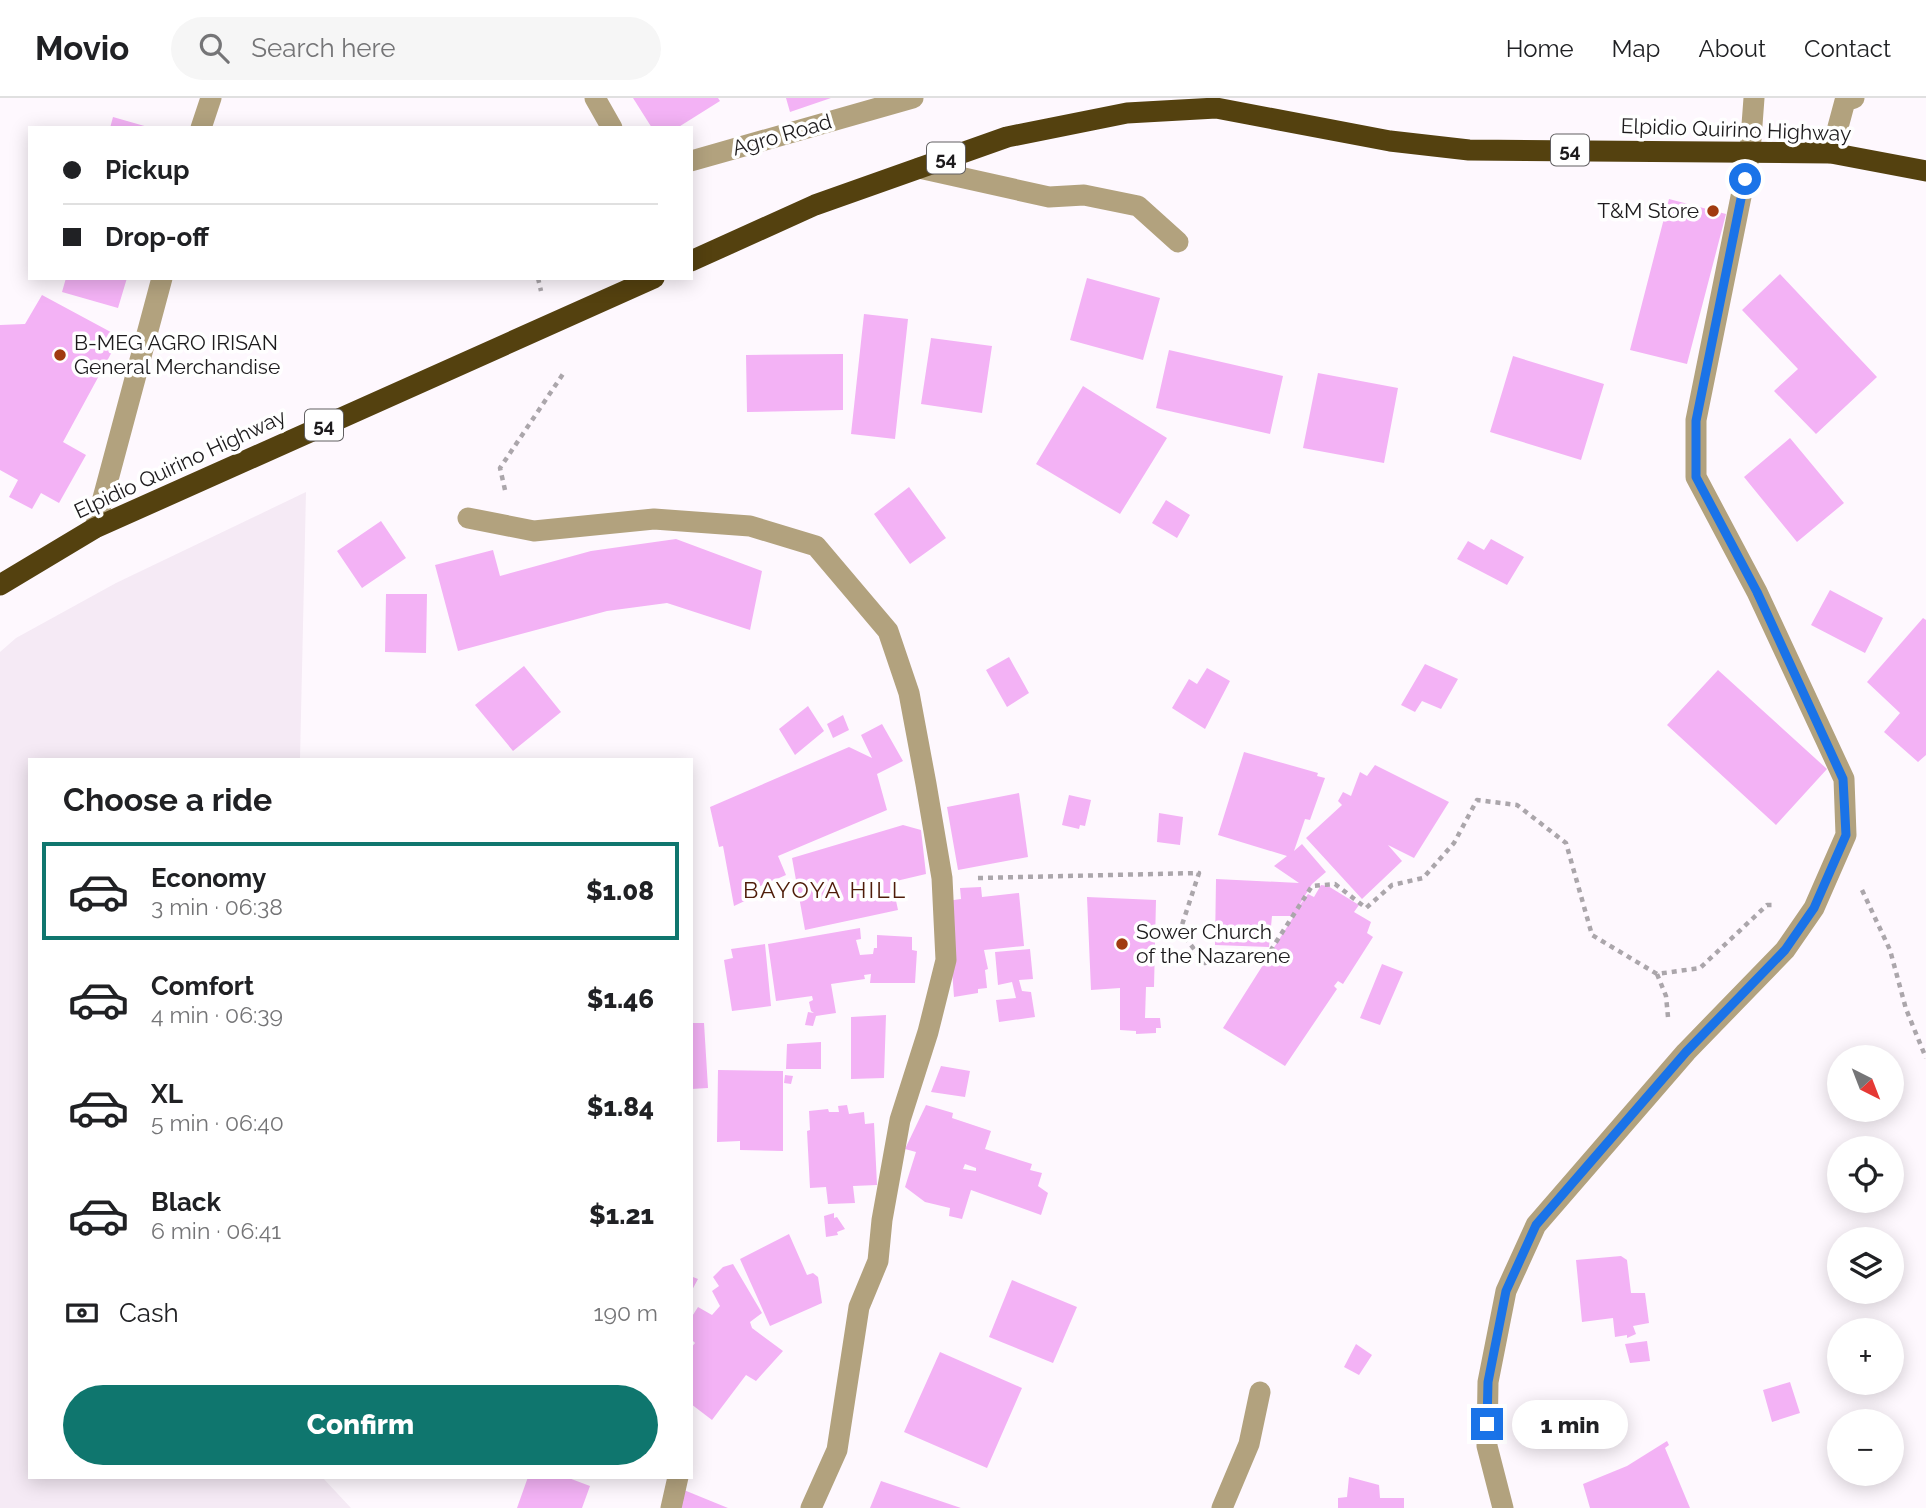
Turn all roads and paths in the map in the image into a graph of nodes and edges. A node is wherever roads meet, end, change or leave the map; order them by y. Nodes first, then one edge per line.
1 (211, 98) edge
2 (595, 98) edge
3 (913, 98) edge
4 (1754, 98) edge
5 (1854, 98) edge
6 (1209, 103) edge
7 (202, 126) edge
8 (611, 126) edge
9 (1750, 152) junction
10 (1831, 153) junction
11 (693, 160) edge
12 (919, 168) junction
13 (1926, 171) edge
14 (1178, 242) dead end
15 (693, 260) edge
16 (161, 280) edge
17 (650, 280) edge
18 (563, 374) dead end
19 (468, 518) joint
20 (95, 528) junction
21 (0, 585) edge
22 (1846, 835) junction
23 (942, 878) junction
24 (1814, 908) junction
25 (1926, 1058) edge
26 (1260, 1392) dead end
27 (678, 1479) edge
28 (671, 1508) edge
29 (811, 1508) edge
30 (1222, 1508) edge
31 (1503, 1508) edge

1 - 7 street
2 - 8 street
3 - 11 street, Agro Road
4 - 9 street
5 - 10 street
6 - 9 highway, Elpidio Quirino Highway / 54
6 - 12 highway, Elpidio Quirino Highway / 54
9 - 10 highway, Elpidio Quirino Highway / 54
9 - 22 street
10 - 13 highway, Elpidio Quirino Highway / 54
12 - 14 street
12 - 15 highway, Elpidio Quirino Highway / 54
16 - 20 street
17 - 20 highway, Elpidio Quirino Highway / 54
18 - 19 path
19 - 23 street
20 - 21 highway, Elpidio Quirino Highway / 54
22 - 24 street
22 - 25 path
23 - 24 path
23 - 29 street
24 - 31 street
26 - 30 street
27 - 28 street

